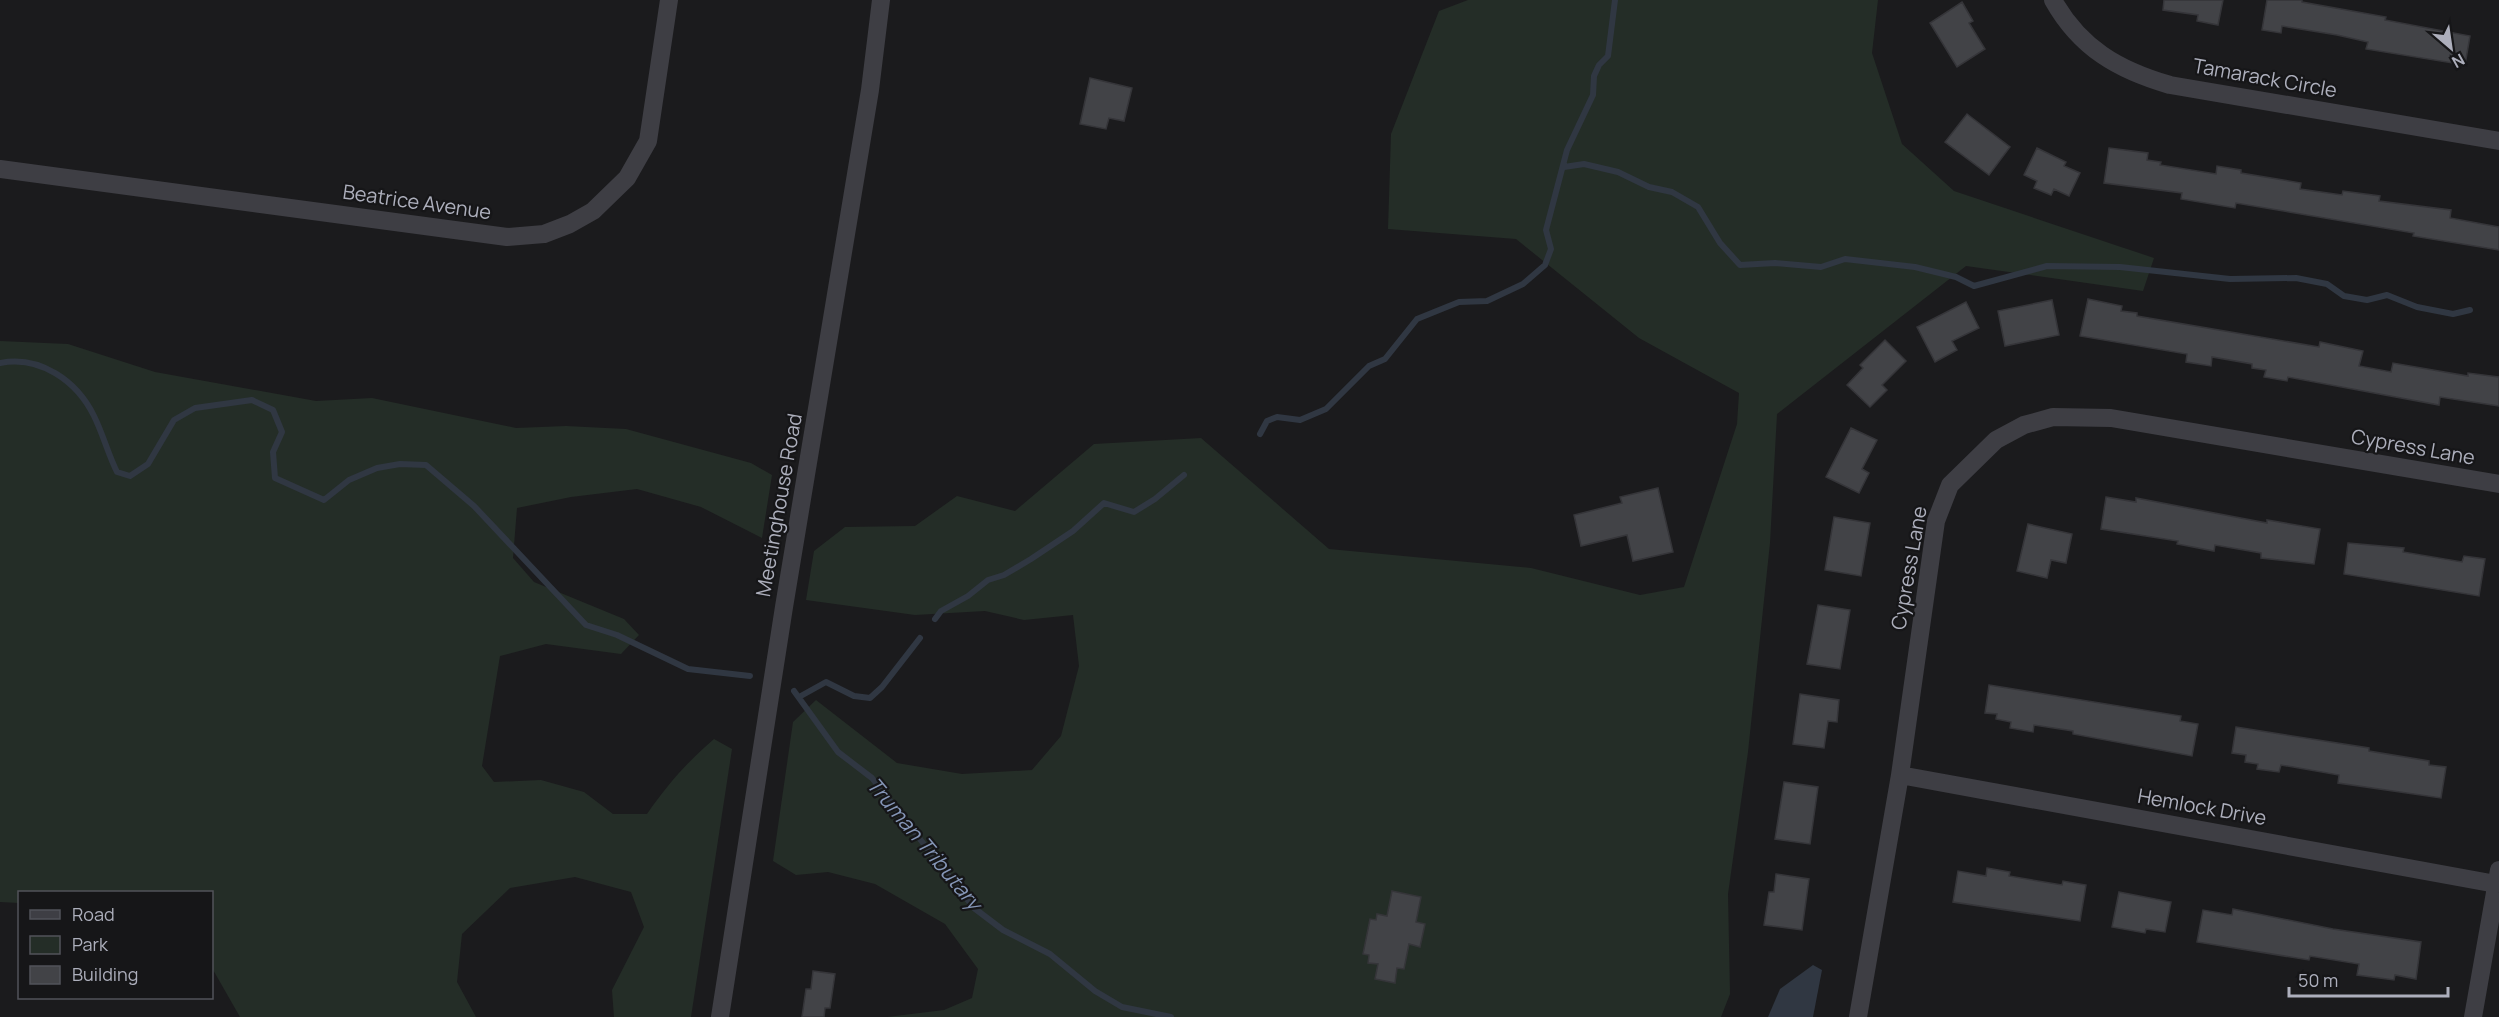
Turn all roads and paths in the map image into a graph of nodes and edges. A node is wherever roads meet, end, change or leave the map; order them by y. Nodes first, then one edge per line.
1 (669, 0) edge
2 (881, 0) edge
3 (2053, 0) edge
4 (2499, 141) edge
5 (0, 169) edge
6 (2499, 484) edge
7 (1900, 774) junction
8 (2498, 877) edge
9 (720, 1017) edge
10 (1858, 1017) edge
11 (2473, 1017) edge

1 - 5 street, Beatrice Avenue
2 - 9 street, Meetinghouse Road
3 - 4 street, Tamarack Circle
6 - 7 street, Cypress Lane
7 - 8 street, Hemlock Drive
7 - 10 street, Cypress Lane
8 - 11 street

